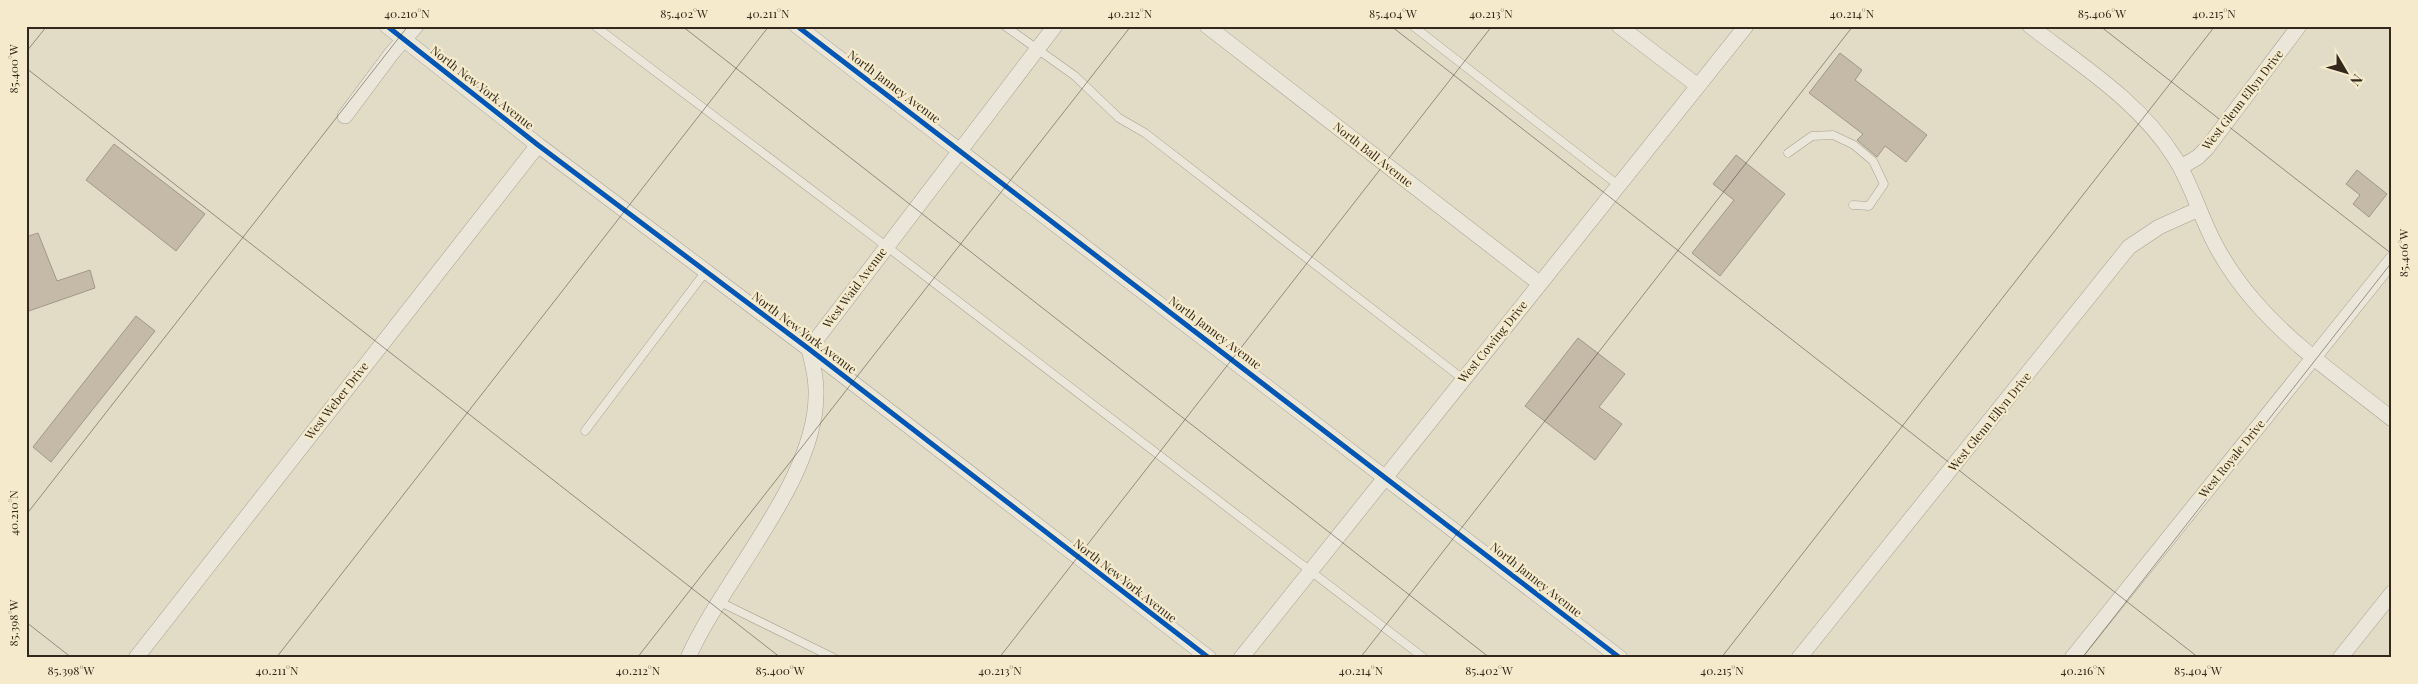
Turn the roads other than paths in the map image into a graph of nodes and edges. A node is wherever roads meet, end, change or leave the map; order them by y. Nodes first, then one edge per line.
1 (387, 26) edge
2 (416, 26) edge
3 (595, 26) edge
4 (797, 26) edge
5 (1005, 26) edge
6 (1054, 26) edge
7 (1207, 26) edge
8 (1413, 26) edge
9 (1619, 26) edge
10 (1746, 26) edge
11 (2030, 26) edge
12 (2299, 26) edge
13 (405, 41) junction
14 (1036, 50) junction
15 (1698, 86) junction
16 (345, 116) dead end
17 (538, 145) junction
18 (959, 150) junction
19 (1788, 153) dead end
20 (2181, 167) junction
21 (1618, 185) junction
22 (1853, 204) dead end
23 (2199, 209) junction
24 (886, 246) junction
25 (2392, 260) edge
26 (706, 271) junction
27 (1539, 283) junction
28 (809, 349) junction
29 (2315, 357) junction
30 (1463, 379) junction
31 (2392, 419) edge
32 (585, 431) dead end
33 (1386, 476) junction
34 (1309, 572) junction
35 (2392, 593) edge
36 (720, 602) junction
37 (136, 658) edge
38 (688, 658) edge
39 (834, 658) edge
40 (1209, 658) edge
41 (1240, 658) edge
42 (1424, 658) edge
43 (1620, 658) edge
44 (1799, 658) edge
45 (2072, 658) edge
46 (2340, 658) edge

1 - 13 street, North New York Avenue
2 - 13 street
3 - 24 lane
4 - 18 street, North Janney Avenue
5 - 14 lane
6 - 14 street, West Waid Avenue
7 - 27 street, North Ball Avenue
8 - 21 lane
9 - 15 street
10 - 15 street, West Cowing Drive
11 - 20 street
12 - 20 street, West Glenn Ellyn Drive
13 - 16 street
13 - 17 street, North New York Avenue
14 - 18 street, West Waid Avenue
14 - 30 lane
15 - 21 street, West Cowing Drive
17 - 26 street, North New York Avenue
17 - 37 street, West Weber Drive
18 - 24 street, West Waid Avenue
18 - 33 street, North Janney Avenue
19 - 22 lane
20 - 23 street
21 - 27 street, West Cowing Drive
23 - 29 street
23 - 44 street, West Glenn Ellyn Drive
24 - 28 street, West Waid Avenue
24 - 34 lane
25 - 29 street, West Royale Drive
26 - 28 street, North New York Avenue
26 - 32 lane
27 - 30 street, West Cowing Drive
28 - 36 street
28 - 40 street, North New York Avenue
29 - 31 street
29 - 45 street, West Royale Drive
30 - 33 street, West Cowing Drive
33 - 34 street, West Cowing Drive
33 - 43 street, North Janney Avenue
34 - 41 street, West Cowing Drive
34 - 42 lane
35 - 46 street
36 - 38 street
36 - 39 lane

